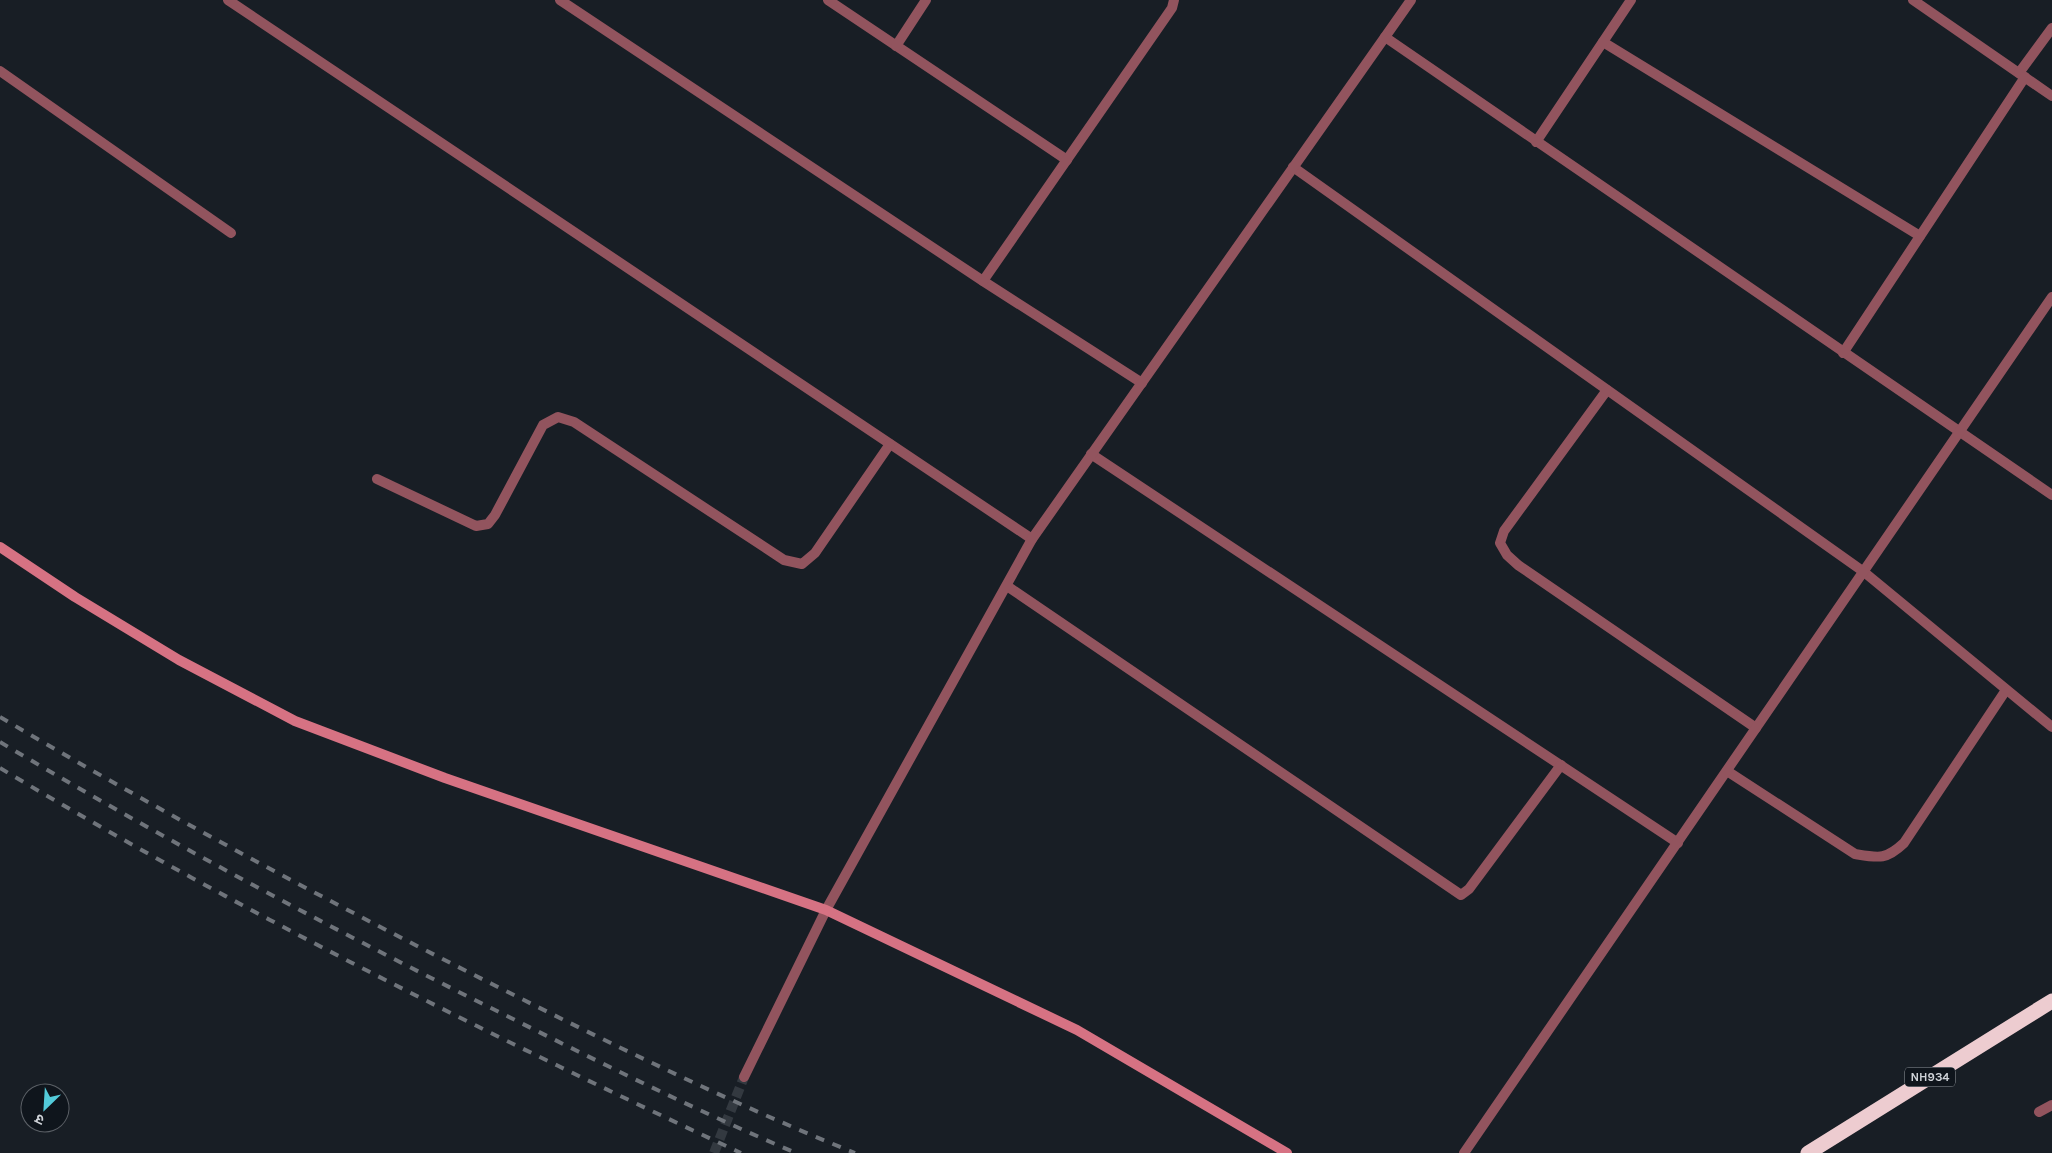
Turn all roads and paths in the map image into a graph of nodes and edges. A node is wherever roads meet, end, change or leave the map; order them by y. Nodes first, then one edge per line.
1 (229, 0) edge
2 (560, 0) edge
3 (828, 0) edge
4 (926, 0) edge
5 (1174, 0) edge
6 (1411, 0) edge
7 (1631, 0) edge
8 (1913, 0) edge
9 (2052, 28) edge
10 (1385, 37) junction
11 (1603, 42) junction
12 (896, 46) junction
13 (0, 71) edge
14 (2022, 75) junction
15 (2052, 96) edge
16 (1536, 142) junction
17 (1067, 160) junction
18 (1293, 168) junction
19 (231, 233) dead end
20 (1920, 236) junction
21 (983, 281) junction
22 (2052, 297) edge
23 (1843, 353) junction
24 (1142, 383) junction
25 (1607, 390) junction
26 (1958, 432) junction
27 (890, 444) junction
28 (1092, 454) junction
29 (377, 479) dead end
30 (2052, 495) edge
31 (1032, 539) junction
32 (0, 547) edge
33 (1864, 572) junction
34 (1006, 586) junction
35 (2006, 690) junction
36 (2052, 727) edge
37 (1756, 728) junction
38 (1561, 765) junction
39 (1727, 771) junction
40 (1678, 843) junction
41 (826, 910) junction
42 (2052, 1001) edge
43 (744, 1077) tunnel mouth
44 (2052, 1105) edge
45 (2039, 1112) dead end
46 (1288, 1153) edge
47 (1464, 1153) edge
48 (1808, 1153) edge

1 - 27 street
2 - 21 street
3 - 12 street
4 - 12 street
5 - 17 street
6 - 10 street
7 - 11 street
8 - 14 street
9 - 14 street
10 - 16 street
10 - 18 street
11 - 16 street
11 - 20 street
12 - 17 street
13 - 19 street
14 - 15 street
14 - 20 street
16 - 23 street
17 - 21 street
18 - 24 street
18 - 25 street
20 - 23 street
21 - 24 street
22 - 26 street
23 - 26 street
24 - 28 street
25 - 33 street
25 - 37 street
26 - 30 street
26 - 33 street
27 - 29 street
27 - 31 street
28 - 31 street
28 - 38 street
31 - 34 street
32 - 41 main road
33 - 35 street
33 - 37 street
34 - 38 street
34 - 41 street
35 - 36 street
35 - 39 street
37 - 39 street
38 - 40 street
39 - 40 street
40 - 47 street
41 - 43 street
41 - 46 main road
42 - 48 highway, NH934
44 - 45 street

